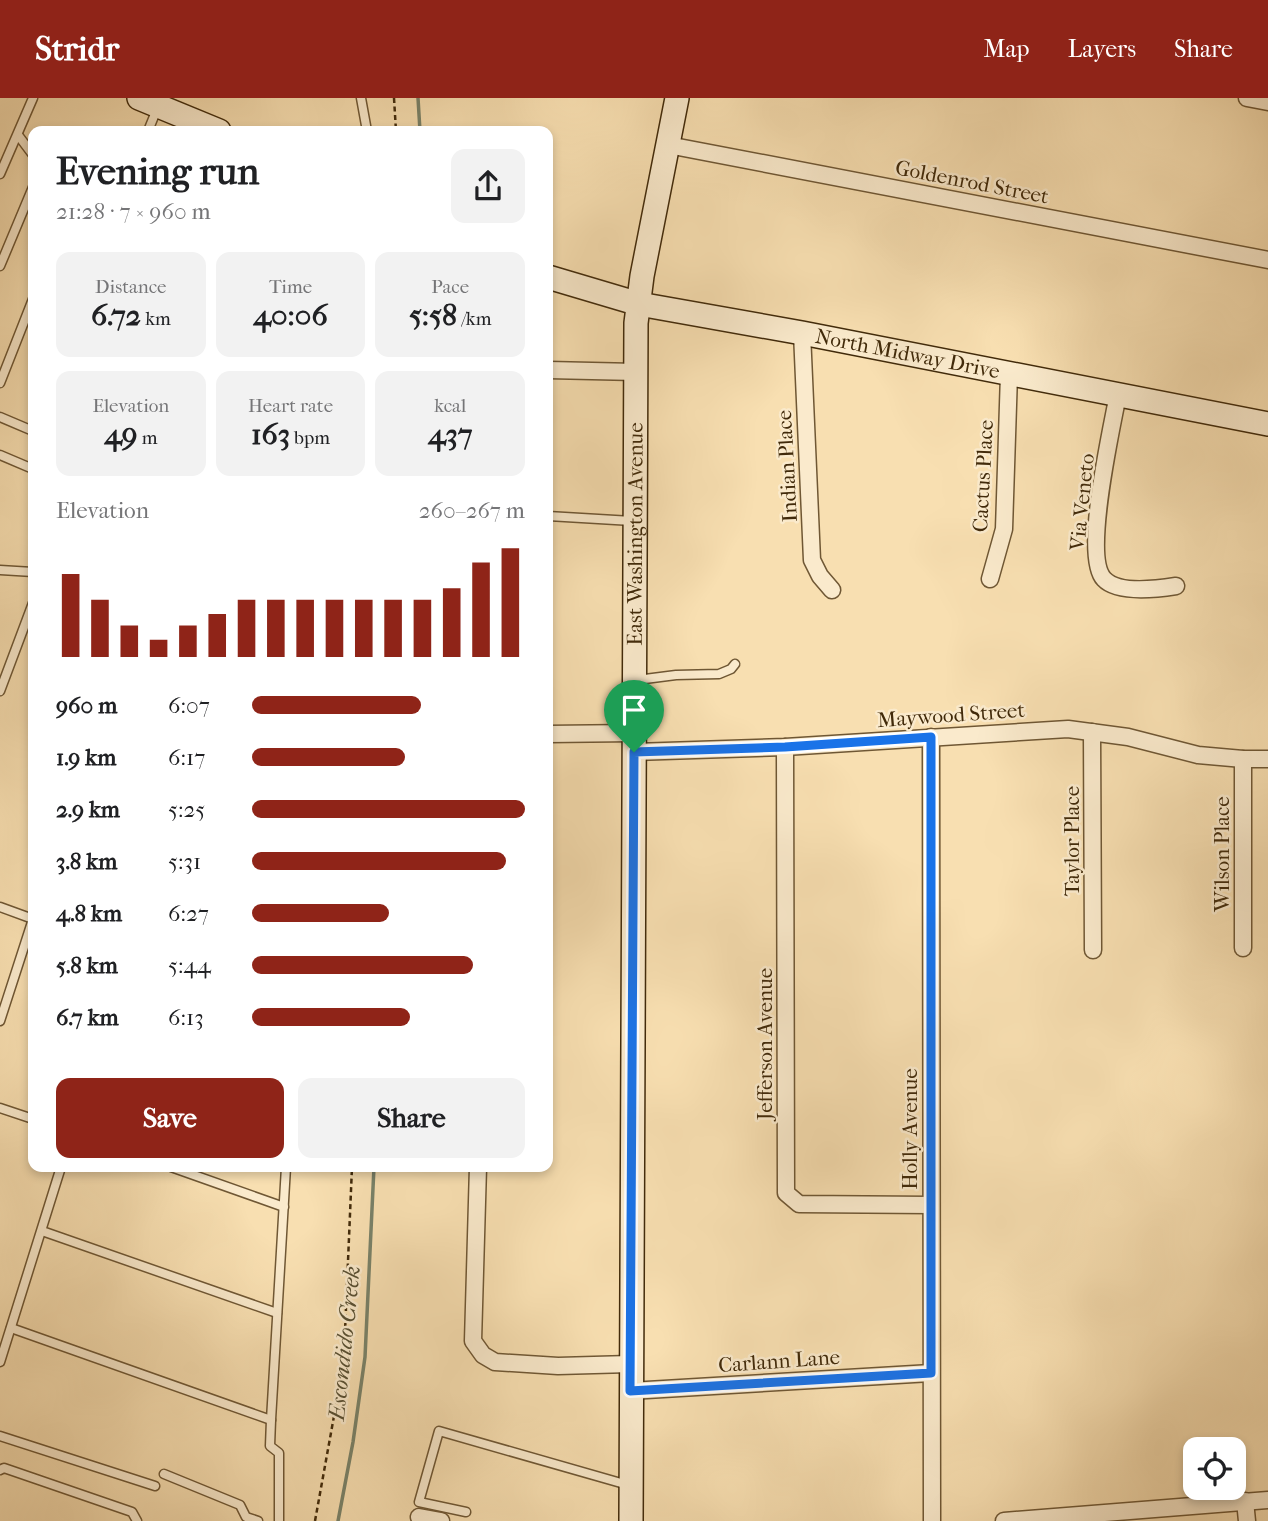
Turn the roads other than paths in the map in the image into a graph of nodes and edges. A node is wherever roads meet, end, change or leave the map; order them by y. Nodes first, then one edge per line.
1 (33, 98) edge
2 (361, 98) edge
3 (677, 98) edge
4 (1247, 98) edge
5 (149, 102) edge
6 (1268, 102) edge
7 (148, 126) edge
8 (207, 126) edge
9 (366, 126) edge
10 (18, 135) junction
11 (668, 145) junction
12 (28, 148) edge
13 (0, 174) edge
14 (28, 199) edge
15 (1268, 260) edge
16 (0, 266) edge
17 (553, 278) edge
18 (639, 304) junction
19 (28, 312) edge
20 (802, 333) junction
21 (553, 370) edge
22 (636, 372) junction
23 (1009, 374) junction
24 (0, 383) edge
25 (1118, 394) junction
26 (0, 417) edge
27 (1268, 424) edge
28 (28, 429) edge
29 (0, 455) edge
30 (28, 467) edge
31 (553, 516) edge
32 (635, 521) junction
33 (0, 570) edge
34 (28, 572) edge
35 (990, 579) dead end
36 (1176, 586) dead end
37 (832, 590) dead end
38 (28, 616) edge
39 (735, 664) dead end
40 (634, 680) junction
41 (0, 691) edge
42 (1092, 732) junction
43 (553, 734) edge
44 (931, 737) junction
45 (634, 742) junction
46 (785, 747) junction
47 (1243, 759) junction
48 (1268, 759) edge
49 (0, 907) edge
50 (28, 917) edge
51 (28, 934) edge
52 (1243, 948) dead end
53 (1093, 950) dead end
54 (0, 1021) edge
55 (0, 1108) edge
56 (28, 1117) edge
57 (60, 1172) edge
58 (185, 1172) edge
59 (286, 1172) edge
60 (478, 1172) edge
61 (931, 1205) junction
62 (284, 1207) junction
63 (42, 1231) junction
64 (277, 1314) junction
65 (11, 1328) junction
66 (0, 1362) edge
67 (630, 1364) junction
68 (931, 1373) junction
69 (630, 1391) junction
70 (271, 1420) junction
71 (0, 1436) edge
72 (0, 1470) edge
73 (164, 1474) dead end
74 (155, 1486) dead end
75 (631, 1486) junction
76 (1268, 1500) edge
77 (1245, 1501) junction
78 (466, 1512) dead end
79 (419, 1517) dead end
80 (137, 1521) edge
81 (258, 1521) edge
82 (278, 1521) edge
83 (441, 1521) edge
84 (631, 1521) edge
85 (932, 1521) edge
86 (1004, 1521) edge
87 (1247, 1521) edge

1 - 10 lane
2 - 9 lane
3 - 11 main road, East Washington Avenue
4 - 6 street
5 - 7 lane
5 - 8 main road
10 - 12 lane
10 - 13 lane
11 - 15 street, Goldenrod Street
11 - 18 main road, East Washington Avenue
14 - 16 lane
17 - 18 main road, North Midway Drive
18 - 20 main road, North Midway Drive
18 - 22 main road, East Washington Avenue
19 - 24 lane
20 - 23 main road, North Midway Drive
20 - 37 street, Indian Place
21 - 22 street
22 - 32 main road, East Washington Avenue
23 - 25 main road, North Midway Drive
23 - 35 street, Cactus Place
25 - 27 main road, North Midway Drive
25 - 36 street, Via Veneto
26 - 28 lane
29 - 30 lane
31 - 32 lane
32 - 40 main road, East Washington Avenue
33 - 34 lane
38 - 41 lane
39 - 40 lane
40 - 45 main road, East Washington Avenue
42 - 44 street, Maywood Street
42 - 47 street, Maywood Street
42 - 53 street, Taylor Place
43 - 45 street, Maywood Street
44 - 46 street, Maywood Street
44 - 61 street, Holly Avenue
45 - 46 street, Maywood Street
45 - 67 main road, East Washington Avenue
46 - 61 street, Jefferson Avenue
47 - 48 street, Maywood Street
47 - 52 street, Wilson Place
49 - 50 lane
51 - 54 lane
55 - 56 lane
57 - 63 lane
58 - 62 lane
59 - 62 lane
60 - 67 street
61 - 68 street, Holly Avenue
62 - 64 lane
63 - 64 lane
63 - 65 lane
64 - 70 lane
65 - 66 lane
65 - 70 lane
67 - 69 main road, East Washington Avenue
68 - 69 street, Carlann Lane
68 - 85 street, Holly Avenue
69 - 75 main road, East Washington Avenue
70 - 82 lane
71 - 74 lane
72 - 80 lane
73 - 81 lane
75 - 78 lane
75 - 84 main road, East Washington Avenue
76 - 77 street
77 - 86 street
77 - 87 street
79 - 83 street

